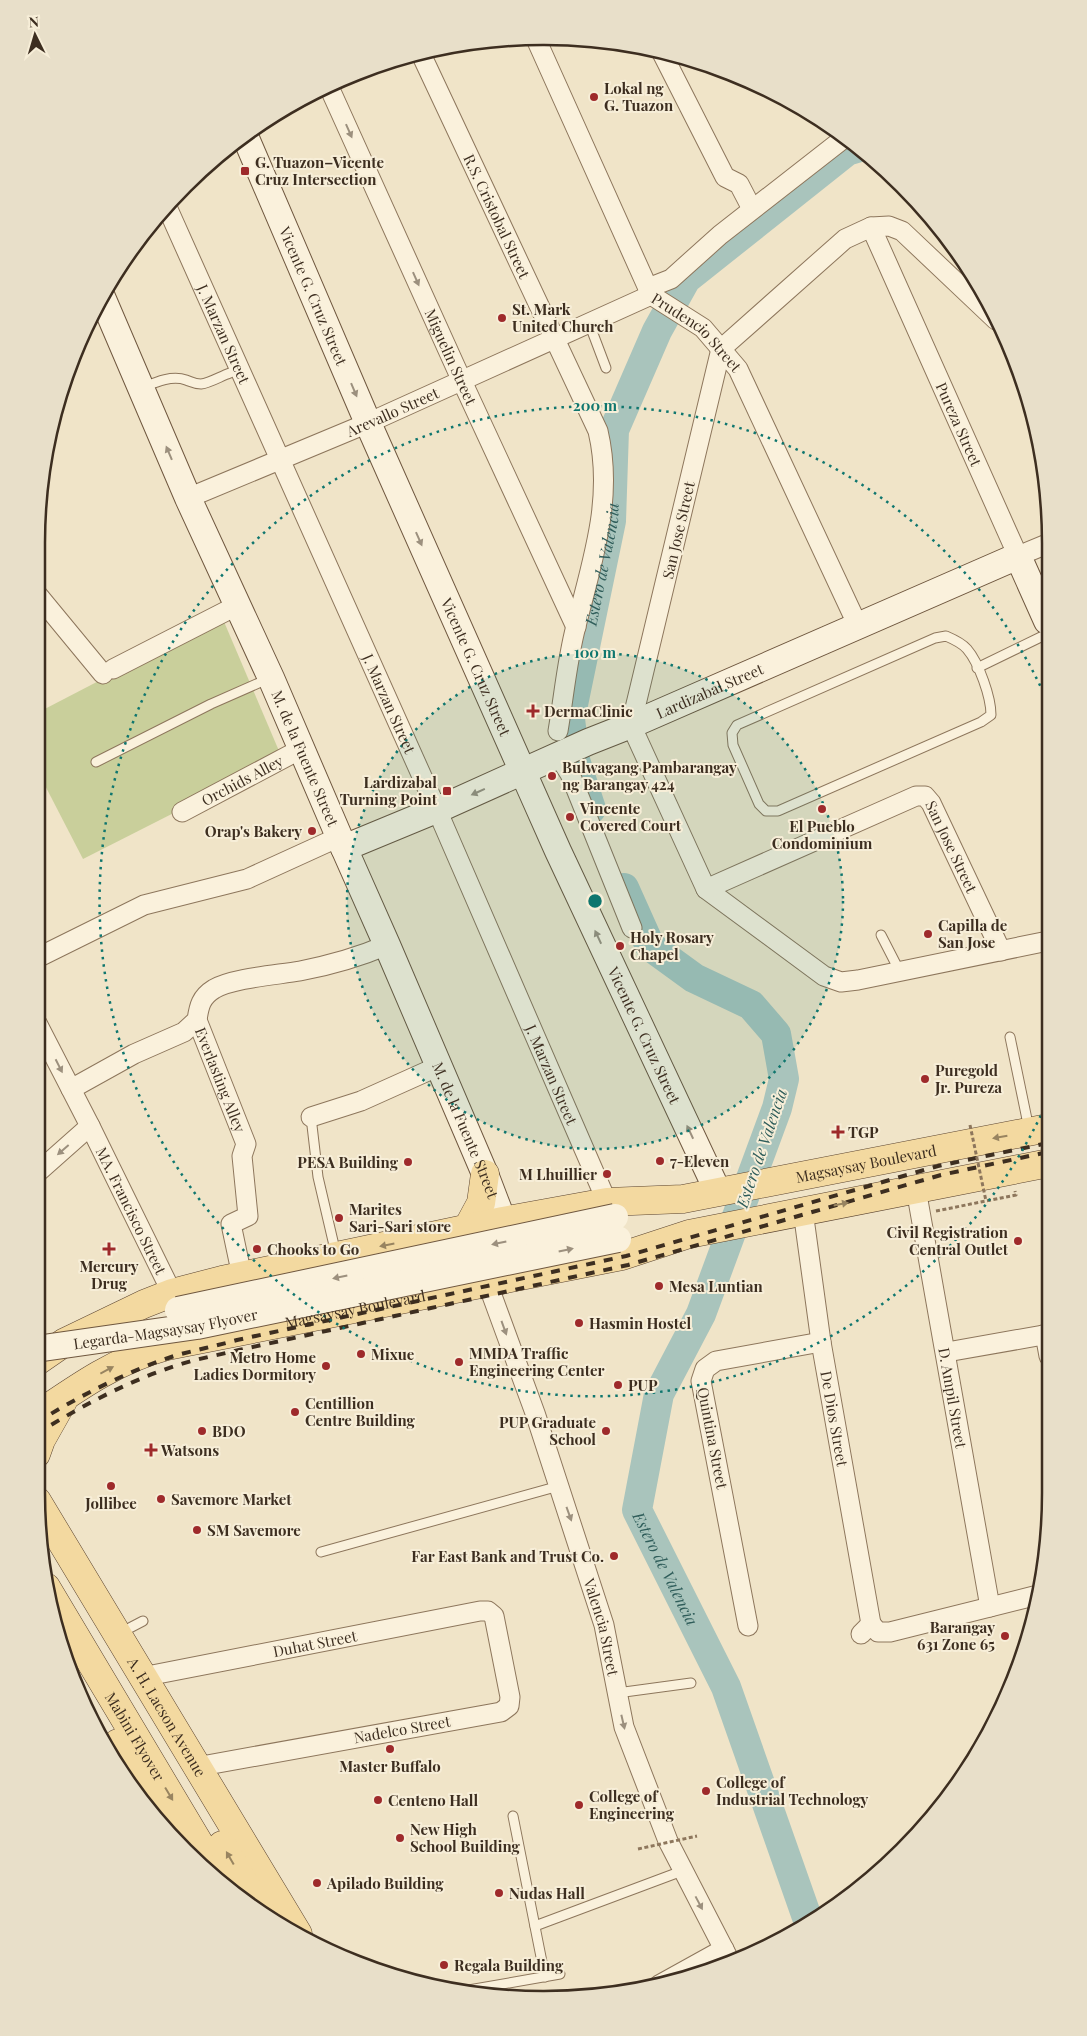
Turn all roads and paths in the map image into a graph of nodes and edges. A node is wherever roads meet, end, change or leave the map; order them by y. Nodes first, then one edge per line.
1 (539, 45) edge
2 (424, 60) edge
3 (666, 60) edge
4 (332, 92) edge
5 (838, 142) edge
6 (248, 143) edge
7 (752, 209) junction
8 (170, 214) edge
9 (871, 227) junction
10 (652, 294) junction
11 (982, 307) edge
12 (102, 313) edge
13 (588, 323) junction
14 (555, 339) junction
15 (721, 349) junction
16 (606, 368) dead end
17 (230, 372) dead end
18 (461, 379) junction
19 (141, 389) junction
20 (368, 423) junction
21 (280, 460) junction
22 (188, 498) junction
23 (1042, 546) edge
24 (1018, 556) junction
25 (45, 603) edge
26 (238, 605) junction
27 (1042, 610) edge
28 (858, 626) junction
29 (576, 628) junction
30 (1042, 636) edge
31 (978, 668) junction
32 (271, 678) junction
33 (631, 725) junction
34 (560, 746) junction
35 (301, 748) junction
36 (96, 762) dead end
37 (523, 772) junction
38 (437, 810) junction
39 (182, 812) dead end
40 (341, 843) junction
41 (706, 889) junction
42 (632, 928) dead end
43 (881, 935) dead end
44 (1042, 942) edge
45 (388, 945) junction
46 (1001, 951) junction
47 (45, 954) edge
48 (900, 972) junction
49 (197, 1020) junction
50 (1010, 1037) dead end
51 (45, 1039) edge
52 (439, 1066) junction
53 (71, 1089) junction
54 (311, 1117) joint
55 (970, 1125) dead end
56 (90, 1126) junction
57 (1039, 1130) edge
58 (1042, 1164) edge
59 (45, 1166) edge
60 (485, 1174) junction
61 (916, 1189) junction
62 (723, 1191) junction
63 (1016, 1196) dead end
64 (986, 1201) junction
65 (956, 1207) dead end
66 (803, 1211) junction
67 (613, 1219) junction
68 (503, 1221) junction
69 (467, 1230) junction
70 (689, 1234) junction
71 (336, 1255) junction
72 (232, 1278) junction
73 (487, 1282) junction
74 (172, 1294) junction
75 (45, 1330) edge
76 (230, 1334) junction
77 (1042, 1335) edge
78 (821, 1342) junction
79 (45, 1349) edge
80 (947, 1352) junction
81 (45, 1356) edge
82 (66, 1395) junction
83 (45, 1410) edge
84 (45, 1433) edge
85 (559, 1486) junction
86 (46, 1515) edge
87 (48, 1548) edge
88 (321, 1552) dead end
89 (1030, 1597) edge
90 (990, 1607) junction
91 (59, 1609) edge
92 (488, 1611) joint
93 (143, 1620) dead end
94 (748, 1626) dead end
95 (117, 1634) junction
96 (142, 1677) junction
97 (691, 1682) dead end
98 (617, 1693) junction
99 (91, 1701) edge
100 (109, 1736) edge
101 (196, 1766) junction
102 (513, 1816) dead end
103 (697, 1836) dead end
104 (638, 1849) dead end
105 (211, 1863) edge
106 (682, 1871) junction
107 (254, 1898) edge
108 (291, 1922) edge
109 (535, 1926) junction
110 (728, 1956) edge
111 (560, 1974) dead end
112 (545, 1977) junction
113 (484, 1988) edge

1 - 10 street, Prudencio Street
2 - 14 street, R.S. Cristobal Street
3 - 7 street
4 -> 18 street, Miguelin Street
5 - 7 street, Arevallo Street
6 -> 20 street, Vicente G. Cruz Street
7 - 10 street, Arevallo Street
8 - 21 street, J. Marzan Street
9 - 11 street
9 - 15 street
9 - 24 street, Pureza Street
10 - 13 street, Arevallo Street
10 - 15 street, Prudencio Street
12 - 19 street, M. de la Fuente Street
13 - 14 street, Arevallo Street
13 - 16 lane
14 - 18 street, Arevallo Street
14 - 29 street, R.S. Cristobal Street
15 - 28 street, Prudencio Street
15 - 33 street, San Jose Street
17 - 19 lane
18 - 20 street, Arevallo Street
18 - 29 street, Miguelin Street
22 -> 19 street, M. de la Fuente Street
20 - 21 street, Arevallo Street
20 -> 37 street, Vicente G. Cruz Street
21 - 22 street, Arevallo Street
21 - 38 street, J. Marzan Street
22 - 26 street, M. de la Fuente Street
23 - 24 street
24 - 27 street, Pureza Street
24 - 28 street, Lardizabal Street
25 - 26 street
26 - 32 street, M. de la Fuente Street
28 - 33 street, Lardizabal Street
29 - 34 street, R.S. Cristobal Street
30 - 31 lane
31 - 31 lane
32 - 35 street, M. de la Fuente Street
32 - 36 lane
33 - 34 street, Lardizabal Street
33 - 41 street
34 - 37 street, Lardizabal Street
34 - 42 street
35 - 39 street, Orchids Alley
35 - 40 street, M. de la Fuente Street
37 -> 38 street, Lardizabal Street
62 -> 37 street, Vicente G. Cruz Street
38 - 40 street, Lardizabal Street
38 - 67 street, J. Marzan Street
40 - 45 street, M. de la Fuente Street
40 - 47 street
41 - 46 street, San Jose Street
41 - 48 street
43 - 48 lane
44 - 46 street
45 - 49 street
45 - 52 street, M. de la Fuente Street
46 - 48 street
49 - 53 street
49 - 72 street, Everlasting Alley
50 - 57 lane
51 -> 53 street, MA. Francisco Street
52 - 54 street
52 - 60 street, M. de la Fuente Street
53 - 56 street, MA. Francisco Street
54 - 71 lane
55 - 64 path, bridge
56 -> 59 street
56 - 74 street, MA. Francisco Street
57 -> 62 main road, Magsaysay Boulevard
58 - 61 main road, Magsaysay Boulevard
60 - 68 street, M. de la Fuente Street
60 - 69 main road
66 -> 61 main road, Magsaysay Boulevard
61 - 80 street, D. Ampil Street
62 - 67 main road, Magsaysay Boulevard
63 - 64 path
64 - 65 path
66 - 70 main road, Magsaysay Boulevard
66 - 78 street, De Dios Street
67 - 68 main road, Magsaysay Boulevard
67 - 70 street, Magsaysay Boulevard
67 -> 75 street, Legarda-Magsaysay Flyover, bridge
79 -> 67 street, Legarda-Magsaysay Flyover, bridge
68 - 69 main road, Magsaysay Boulevard
69 -> 71 main road, Magsaysay Boulevard
70 - 73 main road, Magsaysay Boulevard
71 - 72 main road, Magsaysay Boulevard
72 - 74 main road, Magsaysay Boulevard
72 - 76 main road
73 - 76 main road, Magsaysay Boulevard
73 -> 85 street, Valencia Street
74 - 81 main road, Magsaysay Boulevard
82 -> 76 main road, Magsaysay Boulevard
77 - 80 street
78 - 90 street, De Dios Street
78 - 94 street, Quintina Street
80 - 90 street, D. Ampil Street
82 - 83 main road, Magsaysay Boulevard
82 - 84 main road
85 - 88 lane
85 -> 98 street, Valencia Street
86 - 95 main road, A. H. Lacson Avenue
107 -> 87 main road, Mabini Flyover
89 - 90 street
91 -> 105 main road, Mabini Flyover
92 - 96 street, Duhat Street
92 - 101 street, Nadelco Street
93 - 95 lane
95 - 96 main road, A. H. Lacson Avenue
96 - 101 main road, A. H. Lacson Avenue
97 - 98 lane
98 -> 106 street, Valencia Street
99 - 100 main road
101 - 108 main road, A. H. Lacson Avenue
102 - 109 lane
103 - 104 path, bridge
106 - 109 lane
106 -> 110 street, Valencia Street
109 - 112 lane
111 - 112 lane
112 - 113 lane

